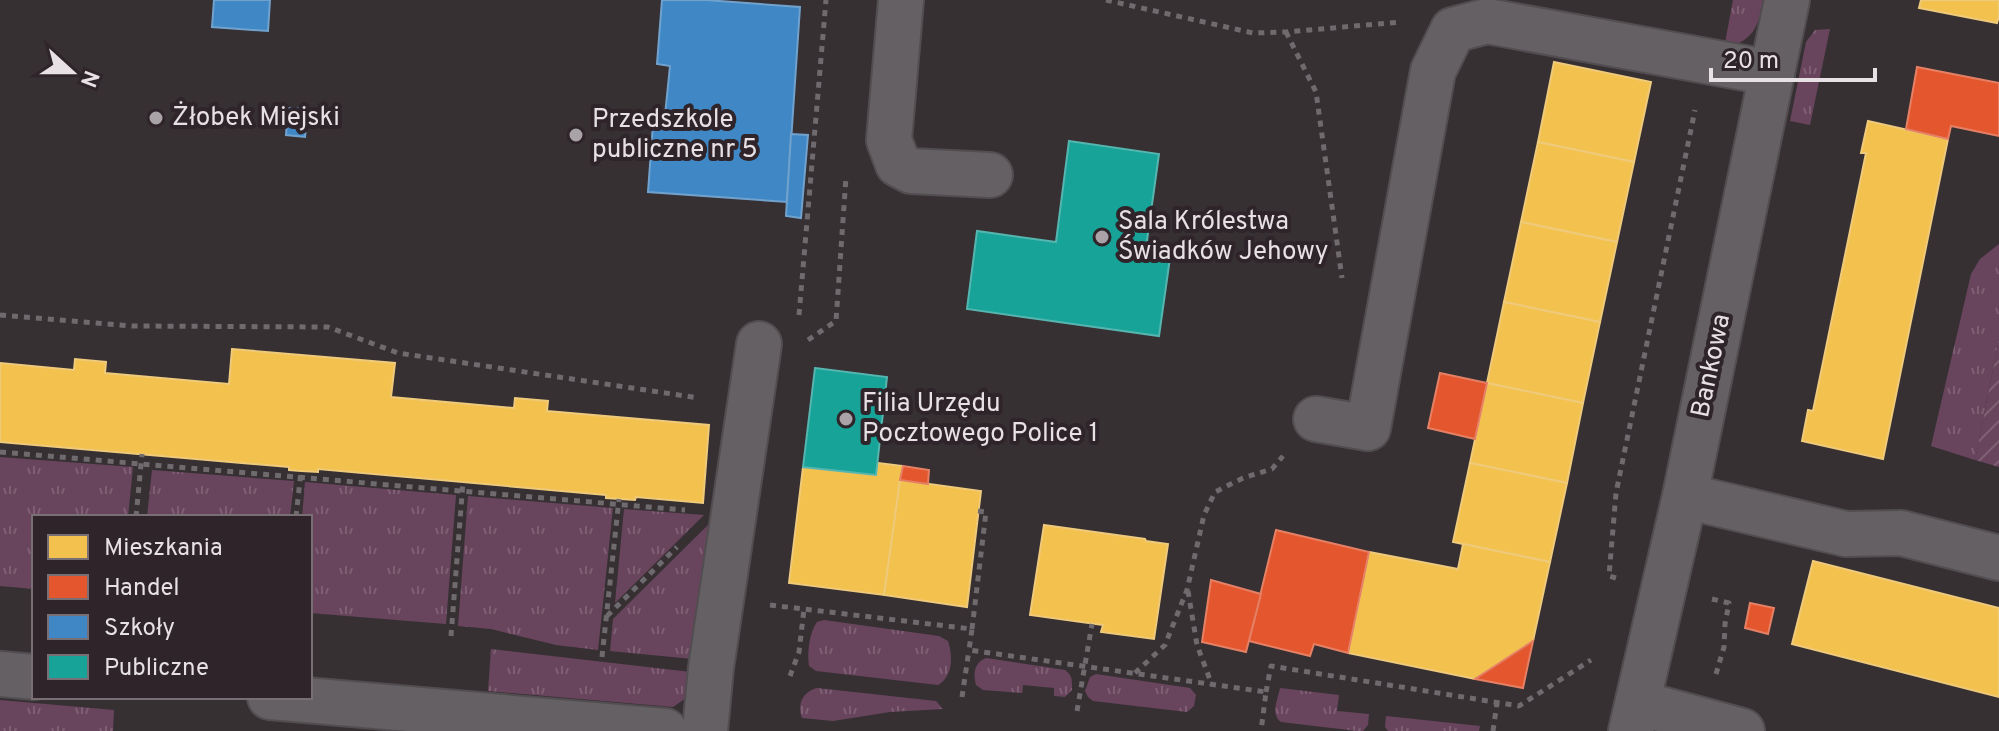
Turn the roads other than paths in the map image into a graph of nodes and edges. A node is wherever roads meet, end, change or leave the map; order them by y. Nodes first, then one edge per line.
1 (901, 0) edge
2 (1787, 0) edge
3 (1772, 73) junction
4 (990, 175) dead end
5 (756, 361) road end
6 (1316, 419) road end
7 (1685, 496) junction
8 (1999, 558) edge
9 (0, 674) edge
10 (32, 677) edge
11 (293, 699) edge
12 (1635, 720) edge
13 (665, 731) edge
14 (705, 731) edge
15 (1742, 731) edge

1 - 4 street
2 - 3 street, Bankowa
3 - 6 street
3 - 7 street, Bankowa
5 - 14 street
7 - 8 street
7 - 12 street, Bankowa
9 - 10 street
11 - 13 street
12 - 15 street

